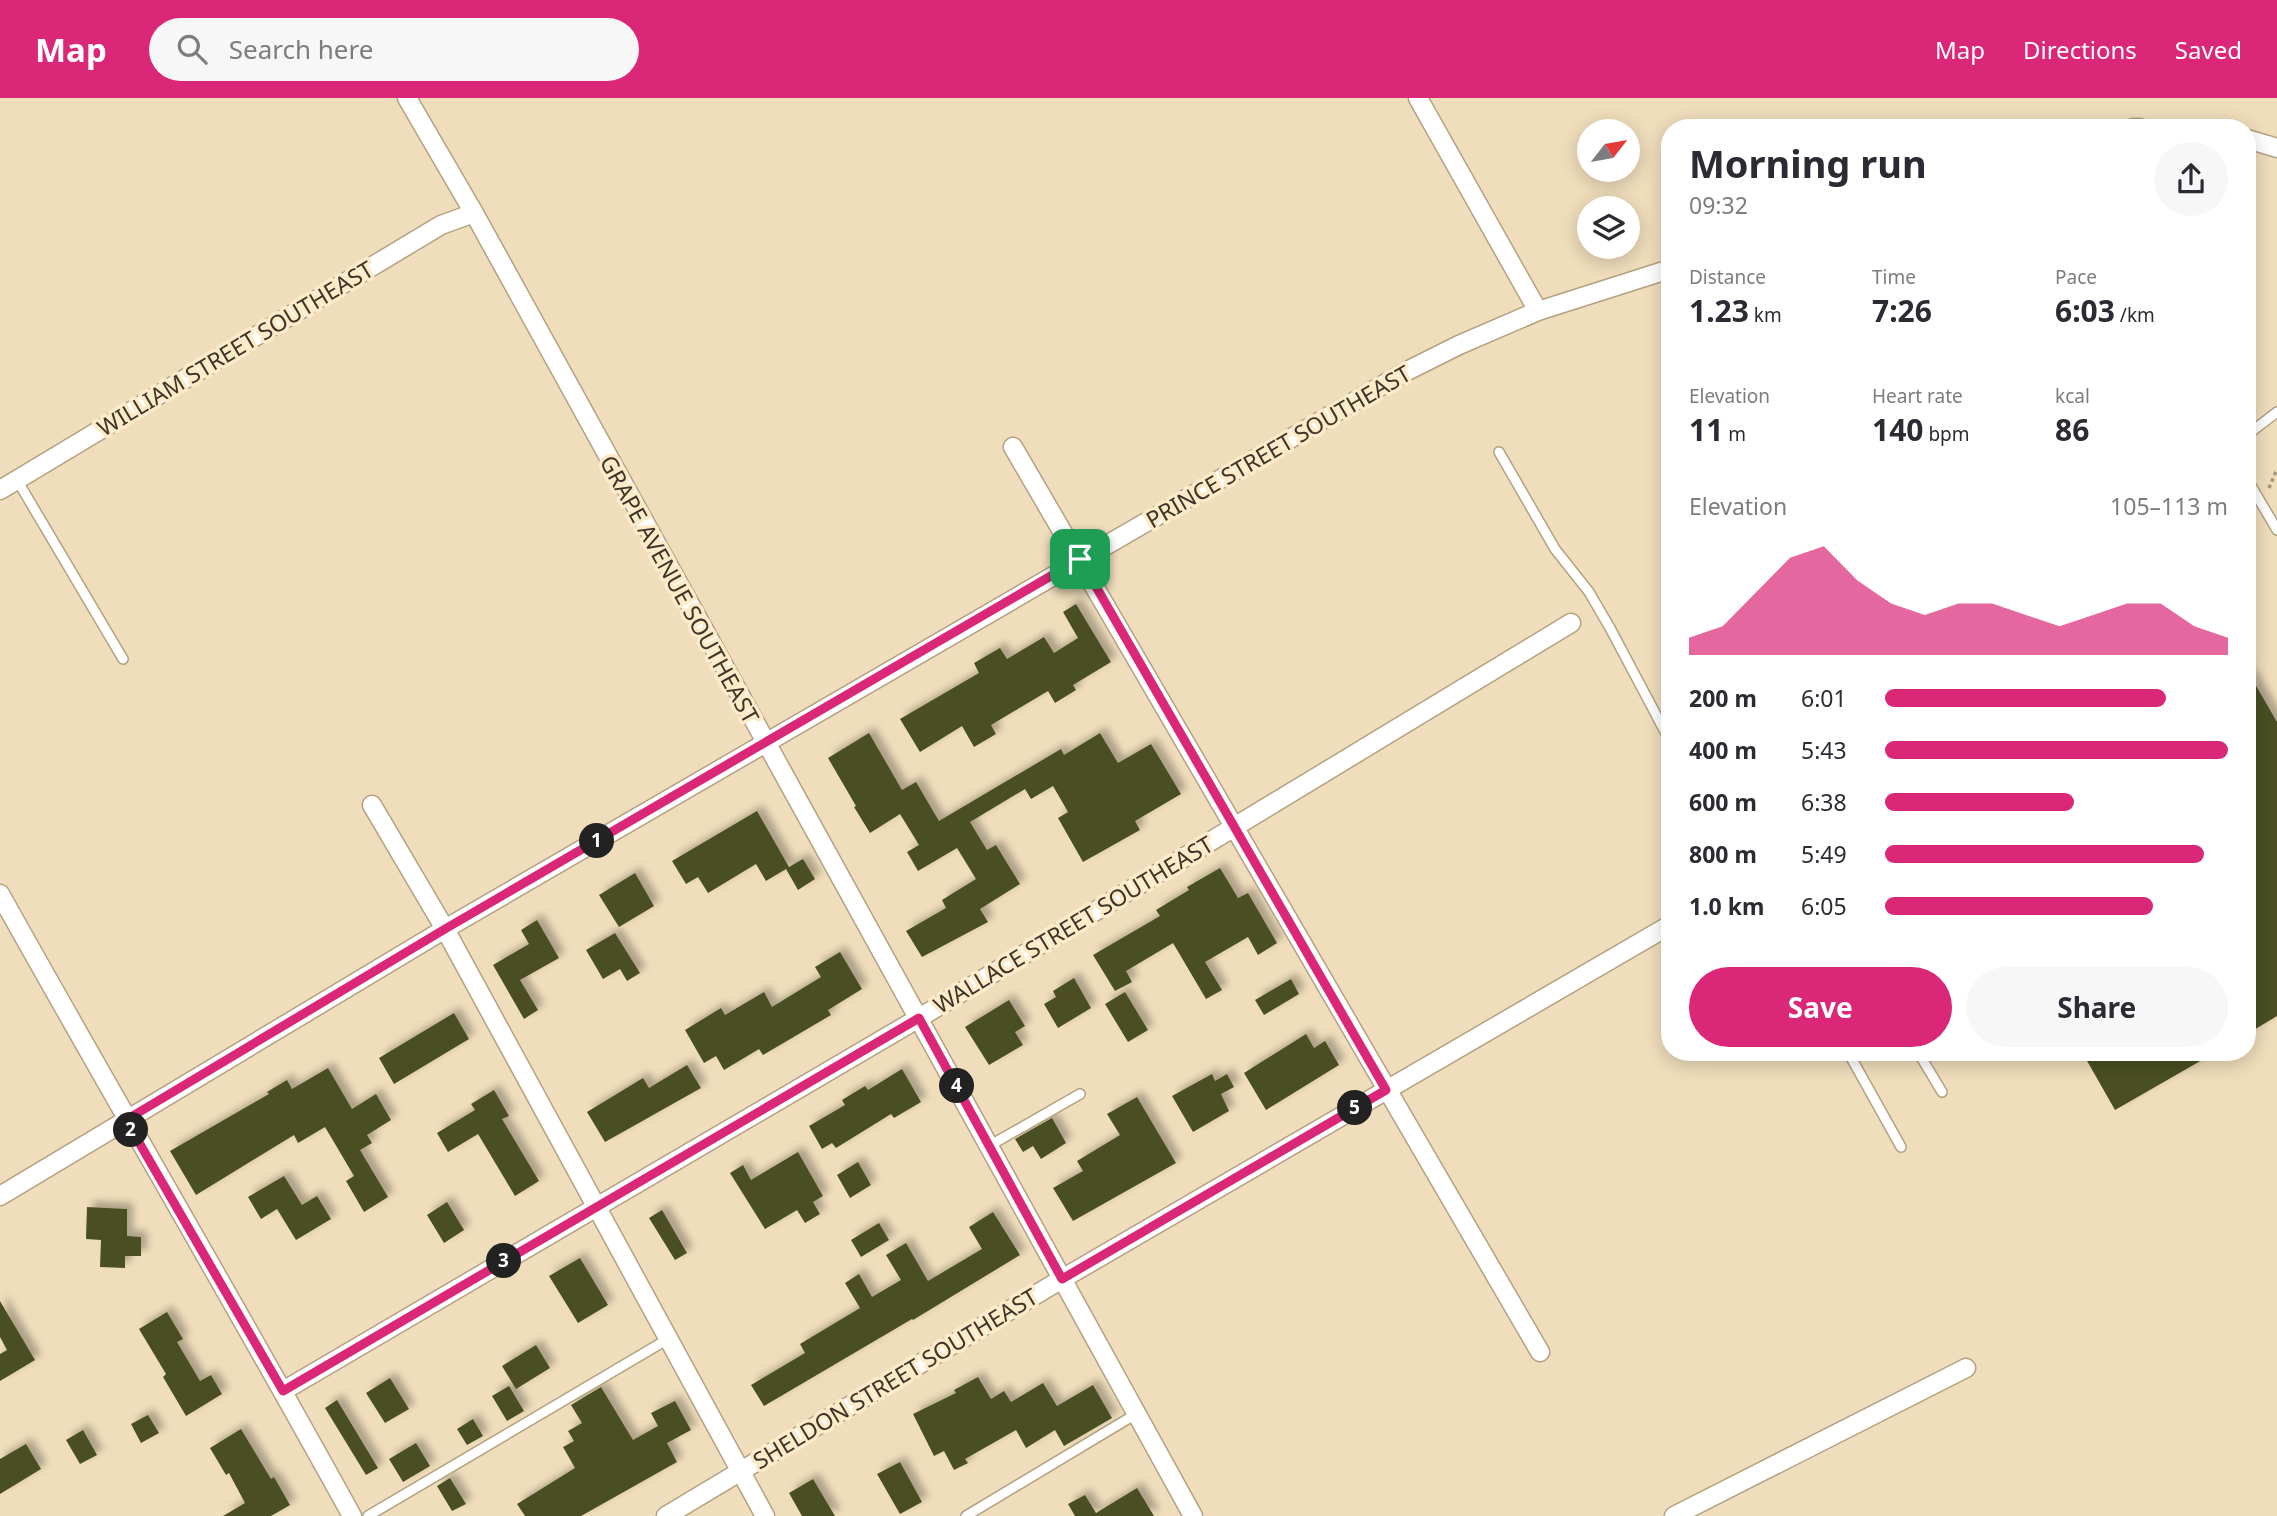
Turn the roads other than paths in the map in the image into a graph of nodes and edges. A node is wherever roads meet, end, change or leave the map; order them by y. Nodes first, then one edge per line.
1 (407, 98) edge
2 (1419, 98) edge
3 (2256, 142) edge
4 (2277, 148) edge
5 (474, 213) junction
6 (1661, 272) edge
7 (1538, 311) junction
8 (2277, 412) edge
9 (2256, 428) edge
10 (1013, 447) dead end
11 (1499, 452) dead end
12 (17, 480) junction
13 (0, 490) edge
14 (2256, 494) edge
15 (2277, 530) edge
16 (1080, 559) junction
17 (1571, 622) dead end
18 (123, 659) dead end
19 (1661, 725) edge
20 (766, 744) junction
21 (372, 805) dead end
22 (1234, 827) junction
23 (0, 894) edge
24 (445, 929) junction
25 (1661, 930) edge
26 (919, 1018) junction
27 (1853, 1061) edge
28 (1923, 1061) edge
29 (1386, 1090) junction
30 (1941, 1092) dead end
31 (1080, 1094) dead end
32 (126, 1120) junction
33 (989, 1146) junction
34 (1901, 1147) dead end
35 (0, 1196) edge
36 (596, 1207) junction
37 (1062, 1279) junction
38 (668, 1339) junction
39 (1540, 1352) dead end
40 (1966, 1367) dead end
41 (283, 1391) junction
42 (1136, 1414) junction
43 (740, 1471) junction
44 (352, 1516) edge
45 (368, 1516) edge
46 (666, 1516) edge
47 (765, 1516) edge
48 (966, 1516) edge
49 (1193, 1516) edge
50 (1674, 1516) edge

1 - 5 street, GRAPE AVENUE SOUTHEAST
2 - 7 street
3 - 4 street
5 - 12 street, WILLIAM STREET SOUTHEAST
5 - 20 street, GRAPE AVENUE SOUTHEAST
6 - 7 street, PRINCE STREET SOUTHEAST
7 - 16 street, PRINCE STREET SOUTHEAST
8 - 9 lane
10 - 16 street
11 - 19 lane
12 - 13 street, WILLIAM STREET SOUTHEAST
12 - 18 lane
14 - 15 lane
16 - 20 street, PRINCE STREET SOUTHEAST
16 - 22 street
17 - 22 street, WALLACE STREET SOUTHEAST
20 - 24 street, PRINCE STREET SOUTHEAST
20 - 26 street, GRAPE AVENUE SOUTHEAST
21 - 24 street
22 - 26 street, WALLACE STREET SOUTHEAST
22 - 29 street
23 - 32 street
24 - 32 street, PRINCE STREET SOUTHEAST
24 - 36 street
25 - 29 street, SHELDON STREET SOUTHEAST
26 - 33 street, GRAPE AVENUE SOUTHEAST
26 - 36 street, WALLACE STREET SOUTHEAST
27 - 34 lane
28 - 30 lane
29 - 37 street, SHELDON STREET SOUTHEAST
29 - 39 street
31 - 33 lane
32 - 35 street, PRINCE STREET SOUTHEAST
32 - 41 street
33 - 37 street, GRAPE AVENUE SOUTHEAST
36 - 38 street
36 - 41 street, WALLACE STREET SOUTHEAST
37 - 42 street, GRAPE AVENUE SOUTHEAST
37 - 43 street, SHELDON STREET SOUTHEAST
38 - 43 street
38 - 45 lane
40 - 50 street
41 - 44 street
42 - 48 lane
42 - 49 street, GRAPE AVENUE SOUTHEAST
43 - 46 street, SHELDON STREET SOUTHEAST
43 - 47 street

